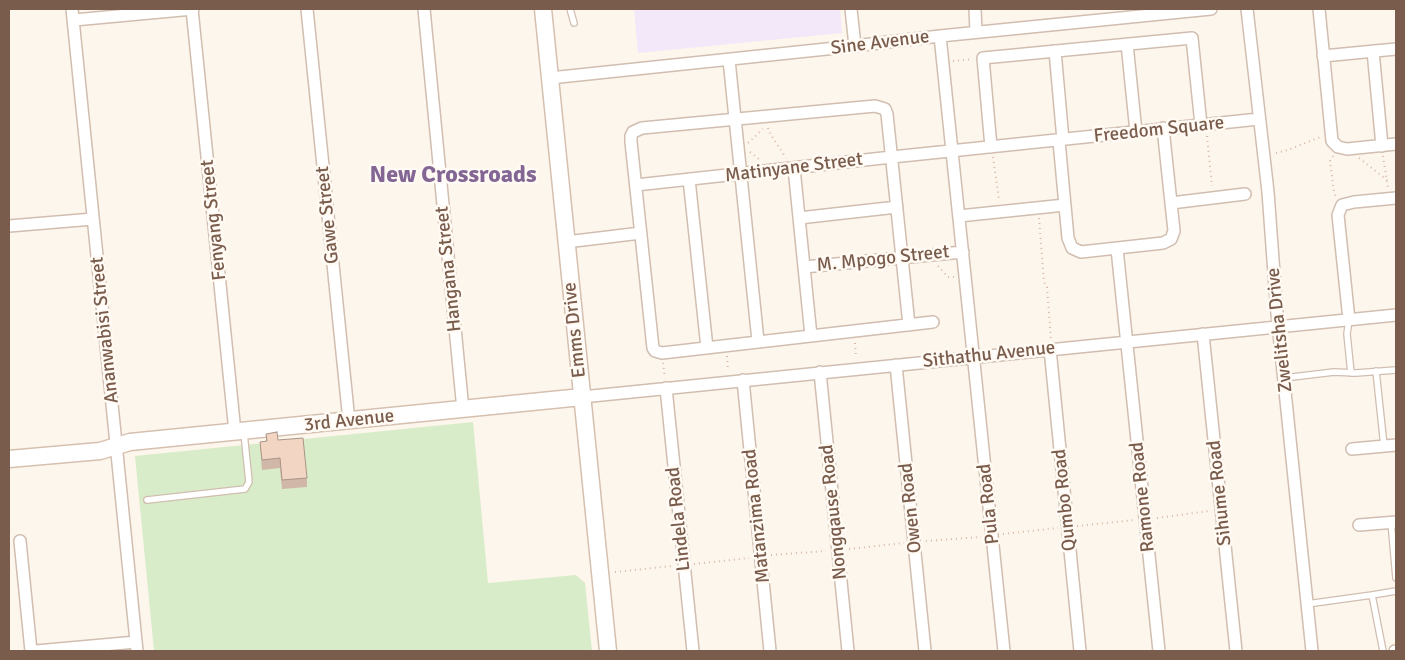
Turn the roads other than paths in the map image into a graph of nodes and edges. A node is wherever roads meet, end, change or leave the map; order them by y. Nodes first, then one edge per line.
1 (193, 9) edge
2 (308, 9) edge
3 (424, 9) edge
4 (543, 9) edge
5 (570, 9) edge
6 (851, 9) edge
7 (974, 9) edge
8 (1211, 9) edge
9 (1247, 9) edge
10 (1319, 9) edge
11 (1130, 13) edge
12 (73, 14) edge
13 (574, 23) dead end
14 (976, 32) junction
15 (940, 36) junction
16 (1127, 44) junction
17 (855, 46) junction
18 (1396, 49) edge
19 (1055, 51) junction
20 (1373, 51) junction
21 (1324, 56) junction
22 (729, 60) junction
23 (550, 78) junction
24 (736, 119) junction
25 (1259, 119) junction
26 (1204, 124) junction
27 (1164, 128) junction
28 (1136, 132) junction
29 (1061, 140) junction
30 (1396, 144) edge
31 (1382, 146) junction
32 (991, 147) junction
33 (952, 151) junction
34 (892, 156) junction
35 (794, 168) junction
36 (741, 174) junction
37 (689, 179) junction
38 (636, 185) junction
39 (1245, 194) dead end
40 (1393, 198) edge
41 (1171, 203) junction
42 (1065, 205) junction
43 (897, 208) junction
44 (959, 216) junction
45 (799, 218) junction
46 (94, 219) junction
47 (9, 226) edge
48 (641, 233) junction
49 (566, 242) junction
50 (1117, 249) junction
51 (963, 252) junction
52 (902, 258) junction
53 (804, 267) junction
54 (1396, 315) edge
55 (1349, 320) junction
56 (934, 322) dead end
57 (909, 325) junction
58 (1278, 327) junction
59 (1203, 334) junction
60 (811, 336) junction
61 (758, 342) junction
62 (1127, 342) junction
63 (707, 348) junction
64 (1050, 349) junction
65 (974, 357) junction
66 (896, 365) junction
67 (1396, 370) edge
68 (1376, 371) junction
69 (820, 372) junction
70 (1351, 372) junction
71 (1284, 378) junction
72 (743, 380) junction
73 (666, 388) junction
74 (582, 397) junction
75 (464, 410) junction
76 (349, 421) junction
77 (240, 431) junction
78 (1396, 445) edge
79 (116, 446) junction
80 (1384, 446) junction
81 (1352, 449) dead end
82 (9, 459) edge
83 (147, 500) dead end
84 (1394, 522) edge
85 (1360, 525) dead end
86 (20, 541) dead end
87 (1396, 578) edge
88 (1396, 591) edge
89 (1372, 595) junction
90 (1307, 604) junction
91 (137, 646) edge
92 (31, 651) edge
93 (36, 651) edge
94 (608, 651) edge
95 (693, 651) edge
96 (770, 651) edge
97 (848, 651) edge
98 (925, 651) edge
99 (1004, 651) edge
100 (1080, 651) edge
101 (1159, 651) edge
102 (1236, 651) edge
103 (1312, 651) edge
104 (1383, 651) edge

1 - 12 street
1 - 77 street, Fenyang Street
2 - 76 street, Gawe Street
3 - 75 street, Hangana Street
4 - 23 street, Emms Drive
5 - 13 lane
6 - 17 street
7 - 14 street
8 - 11 street, Sine Avenue
9 - 25 street, Zwelitsha Drive
10 - 21 street
11 - 14 street, Sine Avenue
12 - 46 street, Ananwabisi Street
14 - 15 street, Sine Avenue
15 - 17 street, Sine Avenue
15 - 33 street, Pula Road
16 - 19 street
16 - 26 street
16 - 28 street
17 - 22 street, Sine Avenue
18 - 20 street
19 - 29 street
19 - 32 street
20 - 21 street
20 - 31 street
21 - 31 street
22 - 23 street, Sine Avenue
22 - 24 street
23 - 49 street, Emms Drive
24 - 34 street
24 - 36 street
24 - 38 street
25 - 26 street, Freedom Square
25 - 58 street, Zwelitsha Drive
26 - 27 street, Freedom Square
27 - 28 street, Freedom Square
27 - 41 street
28 - 29 street, Freedom Square
29 - 32 street, Freedom Square
29 - 42 street
30 - 31 street
32 - 33 street, Matinyane Street
33 - 34 street, Matinyane Street
33 - 44 street, Pula Road
34 - 35 street, Matinyane Street
34 - 43 street
35 - 36 street, Matinyane Street
35 - 45 street
36 - 37 street, Matinyane Street
36 - 61 street
37 - 38 street, Matinyane Street
37 - 63 street
38 - 48 street
39 - 41 street
40 - 55 street
41 - 50 street
42 - 44 street
42 - 50 street
43 - 45 street
43 - 52 street
44 - 51 street, Pula Road
45 - 53 street
46 - 47 street
46 - 79 street, Ananwabisi Street
48 - 49 street
48 - 63 street
49 - 74 street, Emms Drive
50 - 62 street, Ramone Road
51 - 52 street, M. Mpogo Street
51 - 65 street, Pula Road
52 - 53 street, M. Mpogo Street
52 - 57 street
53 - 60 street
54 - 55 street, Sithathu Avenue
55 - 58 street, Sithathu Avenue
55 - 70 lane
56 - 57 street
57 - 60 street
58 - 59 street, Sithathu Avenue
58 - 71 street, Zwelitsha Drive
59 - 62 street, Sithathu Avenue
59 - 102 street, Sihume Road
60 - 61 street
61 - 63 street
62 - 64 street, Sithathu Avenue
62 - 101 street, Ramone Road
64 - 65 street, Sithathu Avenue
64 - 100 street, Qumbo Road
65 - 66 street, Sithathu Avenue
65 - 99 street, Pula Road
66 - 69 street, Sithathu Avenue
66 - 98 street, Owen Road
67 - 68 lane
68 - 70 lane
68 - 80 lane
69 - 72 street, Sithathu Avenue
69 - 97 street, Nongqause Road
70 - 71 lane
71 - 90 street, Zwelitsha Drive
72 - 73 street, Sithathu Avenue
72 - 96 street, Matanzima Road
73 - 74 street, Sithathu Avenue
73 - 95 street, Lindela Road
74 - 75 street, 3rd Avenue
74 - 94 street, Emms Drive
75 - 76 street, 3rd Avenue
76 - 77 street, 3rd Avenue
77 - 79 street, 3rd Avenue
77 - 83 lane
78 - 80 street
79 - 82 street, 3rd Avenue
79 - 91 street, Ananwabisi Street
80 - 81 street
84 - 85 street
84 - 87 lane
86 - 92 street
88 - 89 lane
89 - 90 lane
89 - 104 lane
90 - 103 street, Zwelitsha Drive
91 - 93 street

